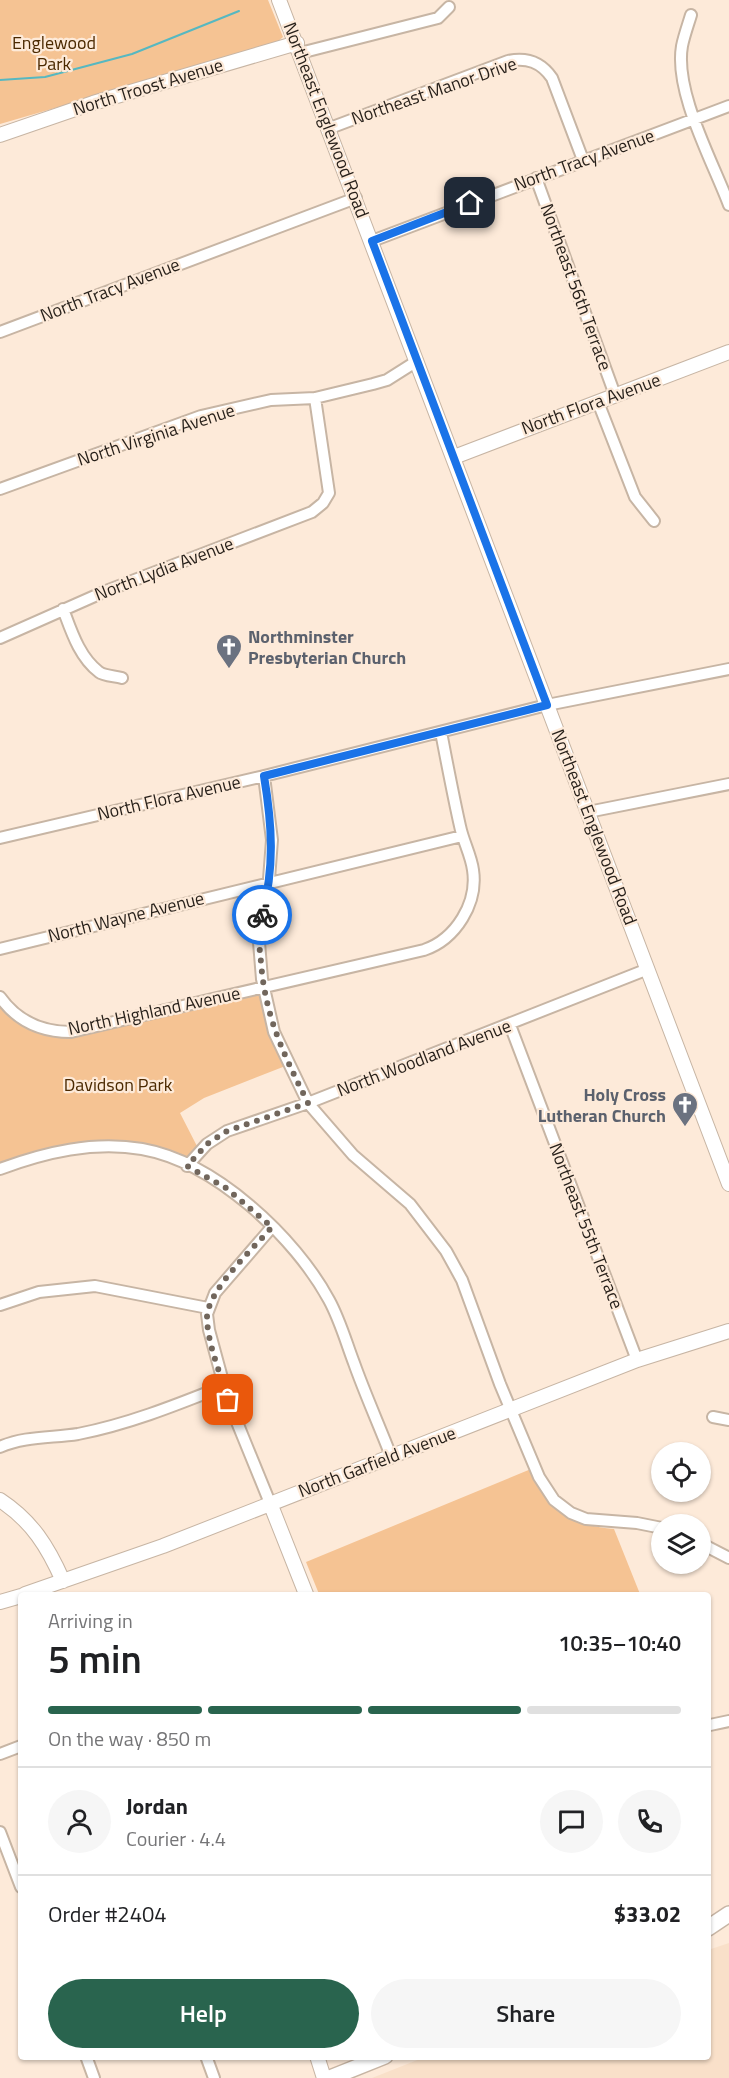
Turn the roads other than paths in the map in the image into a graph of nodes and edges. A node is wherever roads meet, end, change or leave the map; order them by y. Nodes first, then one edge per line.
1 (279, 0) edge
2 (449, 7) dead end
3 (691, 15) dead end
4 (299, 48) junction
5 (729, 106) edge
6 (696, 118) junction
7 (330, 128) junction
8 (0, 135) edge
9 (583, 160) junction
10 (536, 178) junction
11 (356, 198) junction
12 (729, 205) edge
13 (372, 241) junction
14 (0, 332) edge
15 (729, 352) edge
16 (417, 361) junction
17 (615, 395) junction
18 (315, 398) junction
19 (598, 402) junction
20 (453, 457) junction
21 (0, 489) edge
22 (654, 521) dead end
23 (63, 609) junction
24 (0, 638) edge
25 (729, 669) edge
26 (122, 678) dead end
27 (547, 705) junction
28 (441, 732) junction
29 (264, 776) junction
30 (729, 784) edge
31 (588, 812) junction
32 (462, 836) junction
33 (0, 838) edge
34 (270, 881) junction
35 (0, 949) edge
36 (648, 969) junction
37 (263, 987) junction
38 (0, 997) edge
39 (510, 1024) junction
40 (308, 1103) junction
41 (187, 1166) junction
42 (0, 1169) edge
43 (729, 1184) edge
44 (272, 1227) junction
45 (0, 1305) edge
46 (208, 1308) junction
47 (729, 1331) edge
48 (637, 1360) junction
49 (224, 1386) junction
50 (511, 1410) junction
51 (713, 1417) dead end
52 (729, 1420) edge
53 (0, 1447) edge
54 (391, 1456) junction
55 (0, 1500) edge
56 (270, 1503) junction
57 (651, 1526) edge
58 (711, 1549) edge
59 (729, 1558) edge
60 (63, 1581) junction
61 (32, 1592) edge
62 (305, 1592) edge
63 (18, 1597) edge
64 (0, 1602) edge
65 (729, 1721) edge
66 (711, 1725) edge
67 (18, 1747) edge
68 (0, 1754) edge
69 (0, 1832) edge
70 (18, 1879) edge
71 (729, 1914) edge
72 (711, 1927) edge
73 (711, 1928) edge
74 (729, 1928) edge
75 (87, 2060) edge
76 (207, 2060) edge
77 (317, 2060) edge
78 (375, 2060) edge
79 (94, 2078) edge
80 (214, 2078) edge
81 (324, 2078) edge
82 (330, 2078) edge

1 - 4 street, Northeast Englewood Road
2 - 4 street
3 - 6 street
4 - 7 street, Northeast Englewood Road
4 - 8 street, North Troost Avenue
5 - 6 street, North Tracy Avenue
6 - 9 street, North Tracy Avenue
6 - 12 street
7 - 9 street, Northeast Manor Drive
7 - 11 street, Northeast Englewood Road
9 - 10 street, North Tracy Avenue
10 - 13 street, North Tracy Avenue
10 - 17 street, Northeast 56th Terrace
11 - 13 street, Northeast Englewood Road
11 - 14 street, North Tracy Avenue
13 - 16 street, Northeast Englewood Road
15 - 17 street, North Flora Avenue
16 - 18 street, North Virginia Avenue
16 - 20 street, Northeast Englewood Road
17 - 19 street, North Flora Avenue
18 - 21 street, North Virginia Avenue
18 - 23 street, North Lydia Avenue
19 - 20 street, North Flora Avenue
19 - 22 street
20 - 27 street, Northeast Englewood Road
23 - 24 street, North Lydia Avenue
23 - 26 street
25 - 27 street
27 - 28 street, North Flora Avenue
27 - 31 street, Northeast Englewood Road
28 - 29 street, North Flora Avenue
28 - 32 street
29 - 33 street, North Flora Avenue
29 - 34 street
30 - 31 street
31 - 36 street, Northeast Englewood Road
32 - 34 street, North Wayne Avenue
32 - 37 street, North Highland Avenue
34 - 35 street, North Wayne Avenue
34 - 37 street
36 - 39 street, North Woodland Avenue
36 - 43 street, Northeast Englewood Road
37 - 38 street, North Highland Avenue
37 - 40 street
39 - 40 street, North Woodland Avenue
39 - 48 street, Northeast 55th Terrace
40 - 41 street, North Woodland Avenue
40 - 50 street
41 - 42 street
41 - 44 street
44 - 46 street
44 - 54 street
45 - 46 street
46 - 49 street
47 - 48 street, North Garfield Avenue
48 - 50 street, North Garfield Avenue
49 - 53 street
49 - 56 street
50 - 54 street, North Garfield Avenue
50 - 57 street
51 - 52 street
54 - 56 street, North Garfield Avenue
55 - 60 street
56 - 60 street, North Garfield Avenue
56 - 62 street
58 - 59 street
60 - 61 street, North Garfield Avenue
63 - 64 street, North Garfield Avenue
65 - 66 street
67 - 68 street
69 - 70 street
71 - 72 main road
73 - 74 main road
75 - 79 street
76 - 80 street
77 - 81 street
78 - 82 main road

